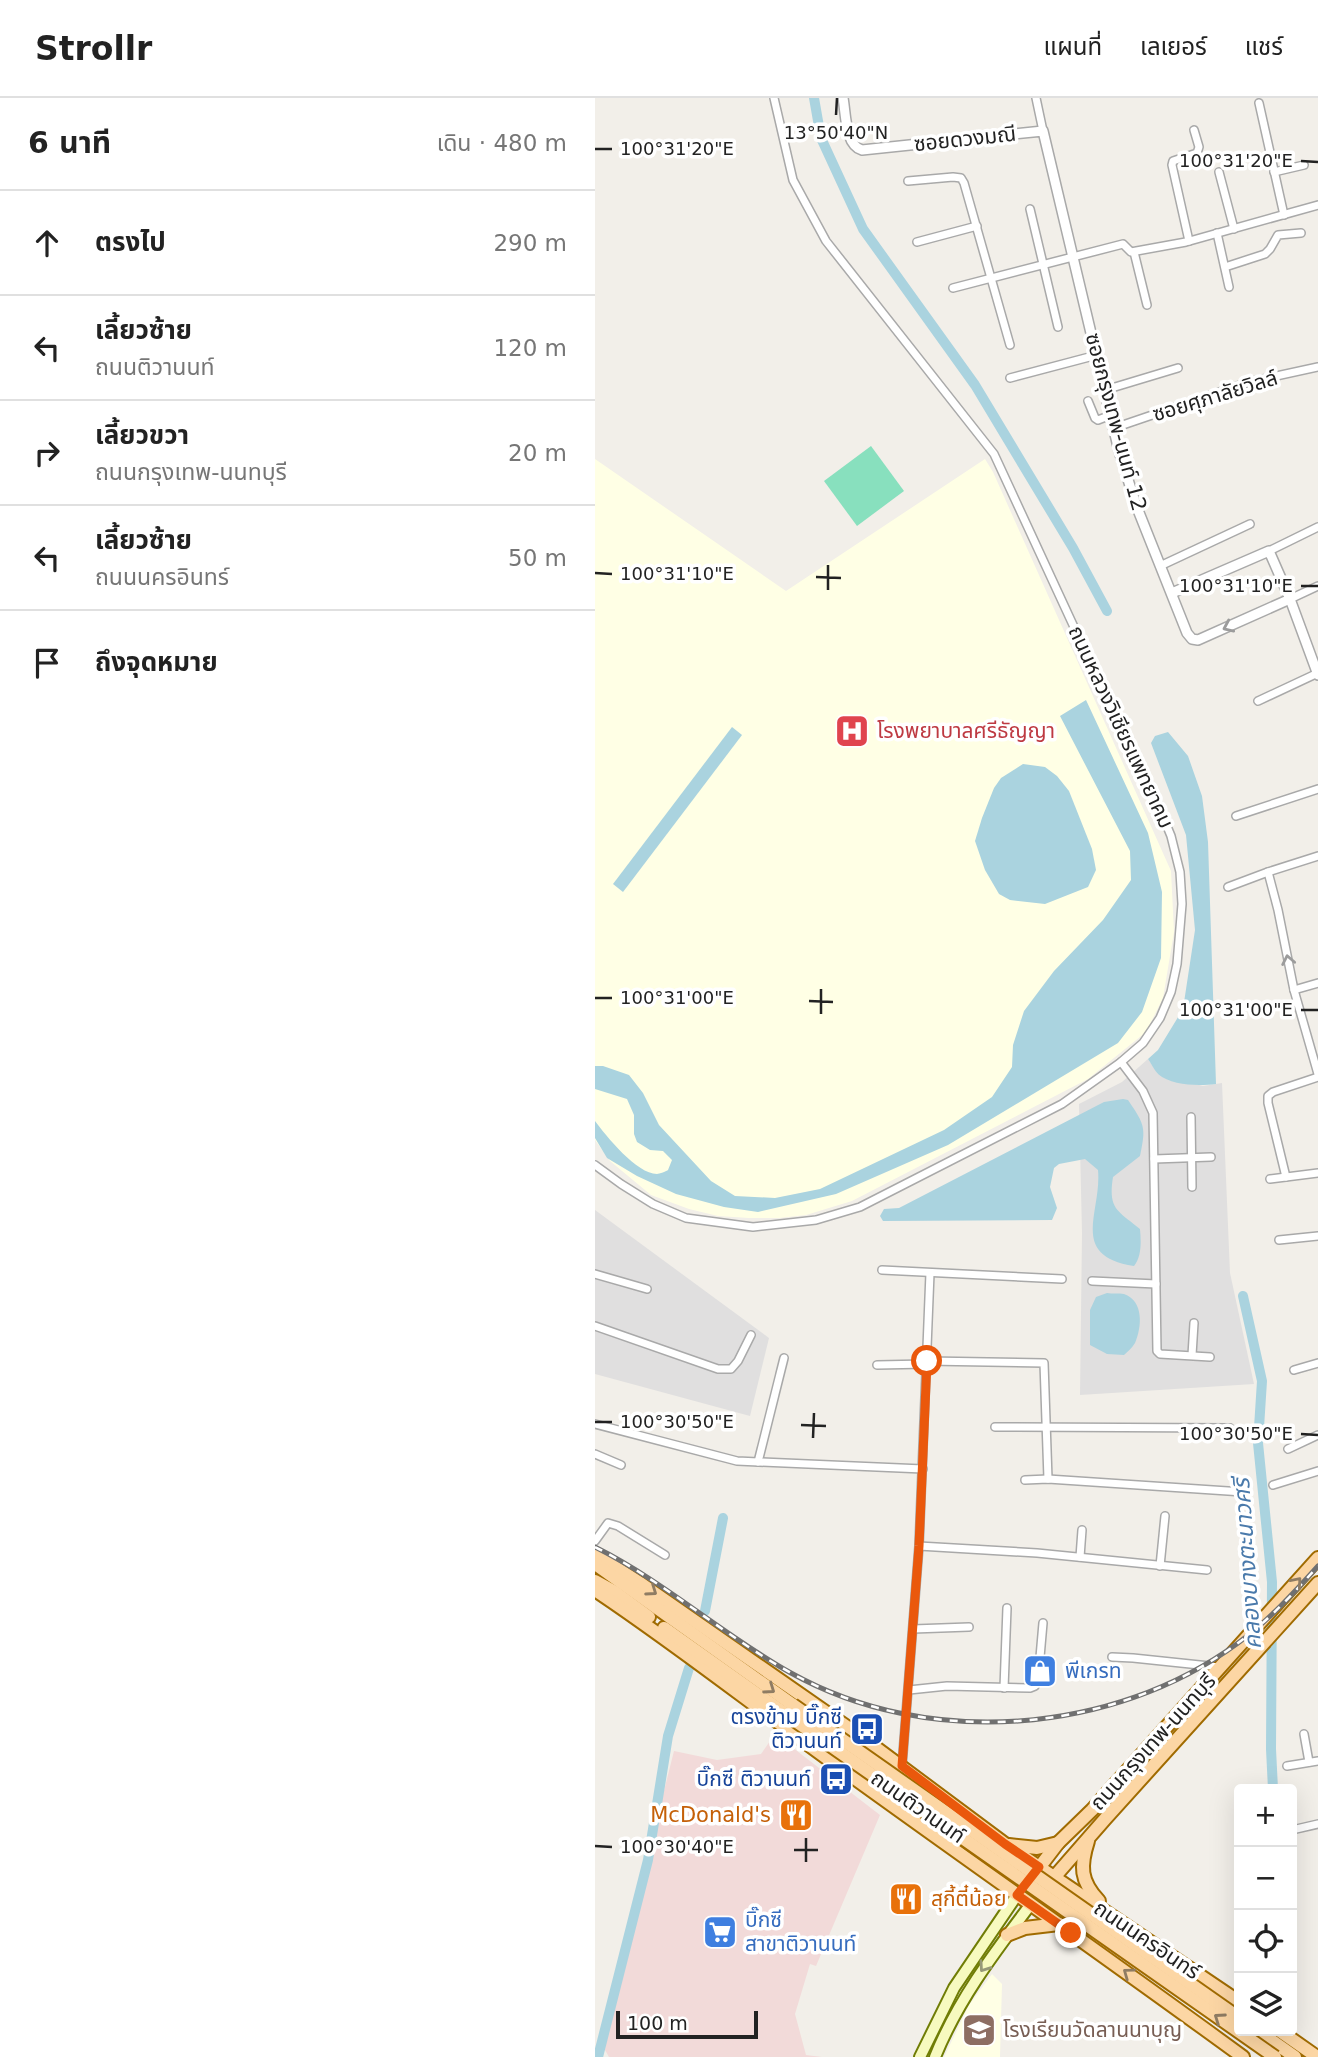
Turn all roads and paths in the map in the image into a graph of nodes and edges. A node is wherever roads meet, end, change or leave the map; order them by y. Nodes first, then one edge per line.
1 (774, 98) edge
2 (843, 98) edge
3 (1036, 98) edge
4 (1259, 103) dead end
5 (1194, 130) dead end
6 (1043, 131) junction
7 (1304, 165) dead end
8 (1219, 172) dead end
9 (1274, 172) junction
10 (908, 181) dead end
11 (1318, 205) edge
12 (1030, 209) dead end
13 (1284, 215) junction
14 (977, 226) junction
15 (1234, 229) junction
16 (1217, 233) junction
17 (1301, 233) dead end
18 (1189, 241) junction
19 (917, 242) dead end
20 (1134, 252) junction
21 (1074, 257) junction
22 (1043, 265) junction
23 (1225, 267) junction
24 (992, 278) junction
25 (1229, 287) dead end
26 (953, 288) dead end
27 (1147, 305) dead end
28 (1058, 327) dead end
29 (1010, 345) dead end
30 (1097, 355) junction
31 (1318, 367) edge
32 (1178, 368) dead end
33 (1010, 378) dead end
34 (1105, 390) junction
35 (1088, 401) dead end
36 (1111, 415) junction
37 (1114, 428) junction
38 (1250, 524) dead end
39 (1318, 527) edge
40 (1269, 551) junction
41 (1160, 565) junction
42 (1318, 586) edge
43 (1172, 593) junction
44 (1290, 599) junction
45 (1318, 674) edge
46 (1258, 701) dead end
47 (1318, 789) edge
48 (1236, 816) dead end
49 (1318, 856) edge
50 (1268, 872) junction
51 (1228, 887) dead end
52 (1318, 983) edge
53 (1294, 990) junction
54 (1121, 1062) junction
55 (1318, 1075) edge
56 (1191, 1117) dead end
57 (1211, 1157) dead end
58 (595, 1158) edge
59 (1191, 1158) junction
60 (1154, 1159) junction
61 (595, 1164) edge
62 (605, 1171) junction
63 (1318, 1173) edge
64 (1286, 1177) junction
65 (1270, 1179) dead end
66 (1192, 1186) dead end
67 (1318, 1236) edge
68 (1279, 1240) dead end
69 (882, 1270) dead end
70 (930, 1273) junction
71 (595, 1274) edge
72 (1062, 1279) dead end
73 (1092, 1281) dead end
74 (1156, 1284) junction
75 (647, 1289) dead end
76 (1194, 1323) dead end
77 (595, 1326) edge
78 (751, 1335) dead end
79 (1192, 1355) junction
80 (1210, 1357) dead end
81 (784, 1358) dead end
82 (927, 1363) junction
83 (1318, 1363) edge
84 (877, 1365) dead end
85 (1294, 1370) dead end
86 (595, 1424) edge
87 (1046, 1426) junction
88 (995, 1427) dead end
89 (1230, 1428) dead end
90 (1318, 1435) edge
91 (1288, 1449) dead end
92 (595, 1454) edge
93 (758, 1462) junction
94 (621, 1465) dead end
95 (923, 1469) junction
96 (1318, 1471) edge
97 (1048, 1479) junction
98 (1025, 1480) dead end
99 (1273, 1485) dead end
100 (1243, 1492) dead end
101 (1165, 1516) dead end
102 (1082, 1530) dead end
103 (595, 1541) edge
104 (919, 1546) junction
105 (595, 1554) edge
106 (665, 1555) dead end
107 (1080, 1557) junction
108 (1318, 1558) edge
109 (595, 1563) edge
110 (1160, 1566) junction
111 (1207, 1570) dead end
112 (595, 1581) edge
113 (1318, 1583) edge
114 (595, 1590) edge
115 (1007, 1608) dead end
116 (1043, 1623) dead end
117 (969, 1627) dead end
118 (913, 1629) junction
119 (1112, 1657) dead end
120 (1223, 1665) junction
121 (1234, 1675) junction
122 (1004, 1688) junction
123 (909, 1690) junction
124 (790, 1710) junction
125 (1304, 1734) dead end
126 (1318, 1761) edge
127 (1309, 1762) junction
128 (902, 1766) junction
129 (1287, 1766) dead end
130 (1318, 1824) edge
131 (1297, 1829) edge
132 (1089, 1837) junction
133 (1058, 1843) junction
134 (1005, 1844) junction
135 (1039, 1867) junction
136 (982, 1870) junction
137 (1054, 1877) junction
138 (1017, 1895) junction
139 (1031, 1904) junction
140 (1095, 1904) junction
141 (1112, 1916) junction
142 (1059, 1924) junction
143 (1071, 1933) junction
144 (1007, 1935) junction
145 (1234, 2000) edge
146 (1234, 2015) edge
147 (1265, 2036) edge
148 (1288, 2036) edge
149 (920, 2057) edge
150 (935, 2057) edge
151 (1243, 2057) edge
152 (1275, 2057) edge
153 (1295, 2057) edge
154 (1317, 2057) edge

1 - 54 street, ถนนหลวงวิเชียรแพทยาคม
2 - 6 street, ซอยดวงมณี
3 - 6 street, ซอยกรุงเทพ-นนท์ 12
4 - 9 street
5 - 18 street
6 - 21 street, ซอยกรุงเทพ-นนท์ 12
7 - 9 street
8 - 15 street
9 - 13 street
10 - 14 street
11 - 13 street
12 - 22 street
13 - 15 street
14 - 19 street
14 - 24 street
15 - 16 street
16 - 18 street
16 - 23 street
17 - 23 street
18 - 20 street
20 - 21 street
20 - 27 street
21 - 22 street
21 - 30 street, ซอยกรุงเทพ-นนท์ 12
22 - 24 street
22 - 28 street
23 - 25 street
24 - 26 street
24 - 29 street
30 - 33 street
30 - 34 street, ซอยกรุงเทพ-นนท์ 12
31 - 37 street, ซอยศุภาลัยวิลล์
32 - 34 street
34 - 36 street, ซอยกรุงเทพ-นนท์ 12
35 - 36 street
36 - 37 street, ซอยกรุงเทพ-นนท์ 12
37 - 41 street, ซอยกรุงเทพ-นนท์ 12
38 - 41 street
39 - 40 street
40 - 43 street
40 - 44 street
41 - 43 street, ซอยกรุงเทพ-นนท์ 12
42 - 44 street
44 -> 43 street, ซอยกรุงเทพ-นนท์ 12
44 - 45 street
45 - 46 street
47 - 48 street
49 - 50 street
50 - 51 street
53 -> 50 street
52 - 53 street
53 - 55 street
54 - 60 street
54 - 62 street, ถนนหลวงวิเชียรแพทยาคม
55 - 64 street
56 - 59 street
57 - 59 street
58 - 62 street, ถนนหลวงวิเชียรแพทยาคม
59 - 60 street
59 - 66 street
60 - 74 street
61 - 62 street, ถนนหลวงวิเชียรแพทยาคม
63 - 64 street
64 - 65 street
67 - 68 street
69 - 70 street
70 - 72 street
70 - 82 street
71 - 75 street
73 - 74 street
74 - 79 street
76 - 79 street
77 - 78 street
79 - 80 street
81 - 93 street
82 - 84 street
82 - 87 street
82 - 95 street
83 - 85 street
86 - 93 street
87 - 88 street
87 - 89 street
87 - 97 street
90 - 91 street
92 - 94 street
93 - 95 street
95 - 104 street
96 - 99 street
97 - 98 street
97 - 100 street
101 - 110 street
102 - 107 street
103 - 106 street
104 - 107 street
104 - 118 street
105 -> 128 main road, ถนนติวานนท์
107 - 110 street
120 -> 108 main road, ถนนกรุงเทพ-นนทบุรี
109 -> 124 main road, ถนนติวานนท์
110 - 111 street
112 - 124 main road, ถนนติวานนท์
113 - 121 main road, ถนนกรุงเทพ-นนทบุรี
114 - 136 main road, ถนนติวานนท์
115 - 122 street
116 - 122 street
117 - 118 street
118 - 123 street
119 - 120 street
120 - 121 main road
120 - 133 main road, ถนนกรุงเทพ-นนทบุรี
121 - 132 main road, ถนนกรุงเทพ-นนทบุรี
122 - 123 street
123 - 128 street
124 - 146 main road, ถนนติวานนท์, bridge
152 -> 124 main road, ถนนติวานนท์, bridge
125 - 127 street
126 - 127 street
127 - 129 street
128 - 134 main road, ถนนติวานนท์
130 - 131 street
132 - 137 main road, ถนนกรุงเทพ-นนทบุรี
132 - 141 main road
133 - 134 main road
133 - 135 main road, ถนนกรุงเทพ-นนทบุรี
134 - 135 main road, ถนนติวานนท์
134 - 136 main road
135 - 137 main road, ถนนติวานนท์
135 - 138 main road, ถนนกรุงเทพ-นนทบุรี
136 - 138 main road, ถนนติวานนท์
137 - 139 main road, ถนนกรุงเทพ-นนทบุรี
137 - 140 main road, ถนนนครอินทร์
138 - 139 main road, ถนนติวานนท์
138 - 149 main road
139 - 142 main road, ถนนนครอินทร์
139 - 144 main road
140 - 141 main road, ถนนนครอินทร์
140 - 143 main road
141 - 145 main road, ถนนนครอินทร์
142 - 143 main road, ถนนนครอินทร์
142 - 144 main road
151 -> 143 main road, ถนนนครอินทร์
144 -> 150 main road
147 - 153 main road
148 - 154 main road

